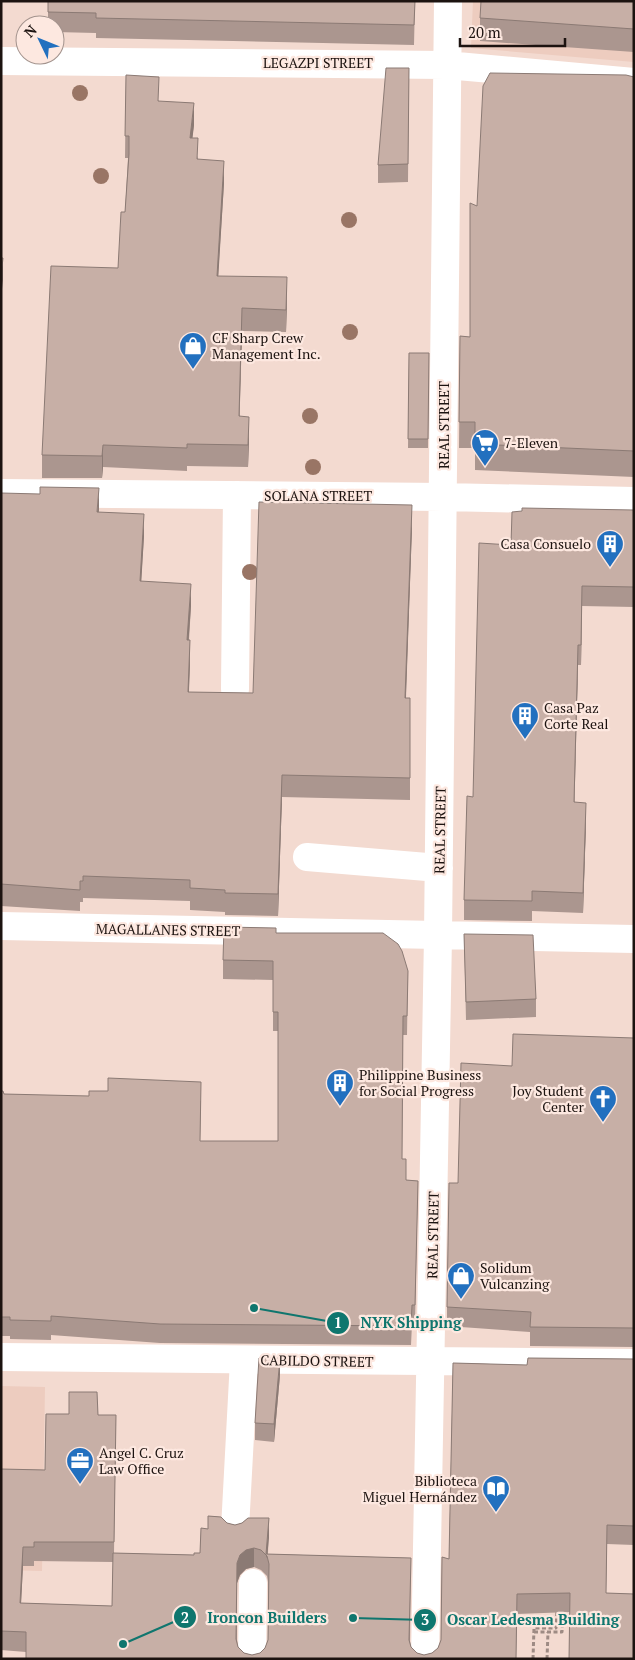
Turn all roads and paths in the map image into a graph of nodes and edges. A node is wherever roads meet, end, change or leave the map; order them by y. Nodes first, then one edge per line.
1 (448, 1) edge
2 (1, 61) edge
3 (446, 65) junction
4 (634, 82) edge
5 (1, 493) edge
6 (237, 495) junction
7 (444, 496) junction
8 (634, 501) edge
9 (235, 689) dead end
10 (307, 857) dead end
11 (439, 868) junction
12 (1, 926) edge
13 (438, 936) junction
14 (634, 939) edge
15 (1, 1357) edge
16 (244, 1360) junction
17 (431, 1362) junction
18 (634, 1363) edge
19 (235, 1529) edge
20 (253, 1583) dead end
21 (563, 1603) edge
22 (557, 1605) edge
23 (534, 1632) junction
24 (548, 1632) junction
25 (252, 1659) edge
26 (425, 1659) edge
27 (534, 1659) edge
28 (547, 1659) edge

1 - 3 street, REAL STREET
2 - 3 street, LEGAZPI STREET
3 - 4 street, LEGAZPI STREET
3 - 7 street, REAL STREET
5 - 6 street, SOLANA STREET
6 - 7 street, SOLANA STREET
6 - 9 street
7 - 8 street, SOLANA STREET
7 - 11 street, REAL STREET
10 - 11 street
11 - 13 street, REAL STREET
12 - 13 street, MAGALLANES STREET
13 - 14 street, MAGALLANES STREET
13 - 17 street, REAL STREET
15 - 16 street, CABILDO STREET
16 - 17 street, CABILDO STREET
16 - 19 street
17 - 18 street, CABILDO STREET
17 - 26 street, REAL STREET
20 - 25 street
21 - 24 path
22 - 23 path
23 - 24 path
23 - 27 path
24 - 28 path

